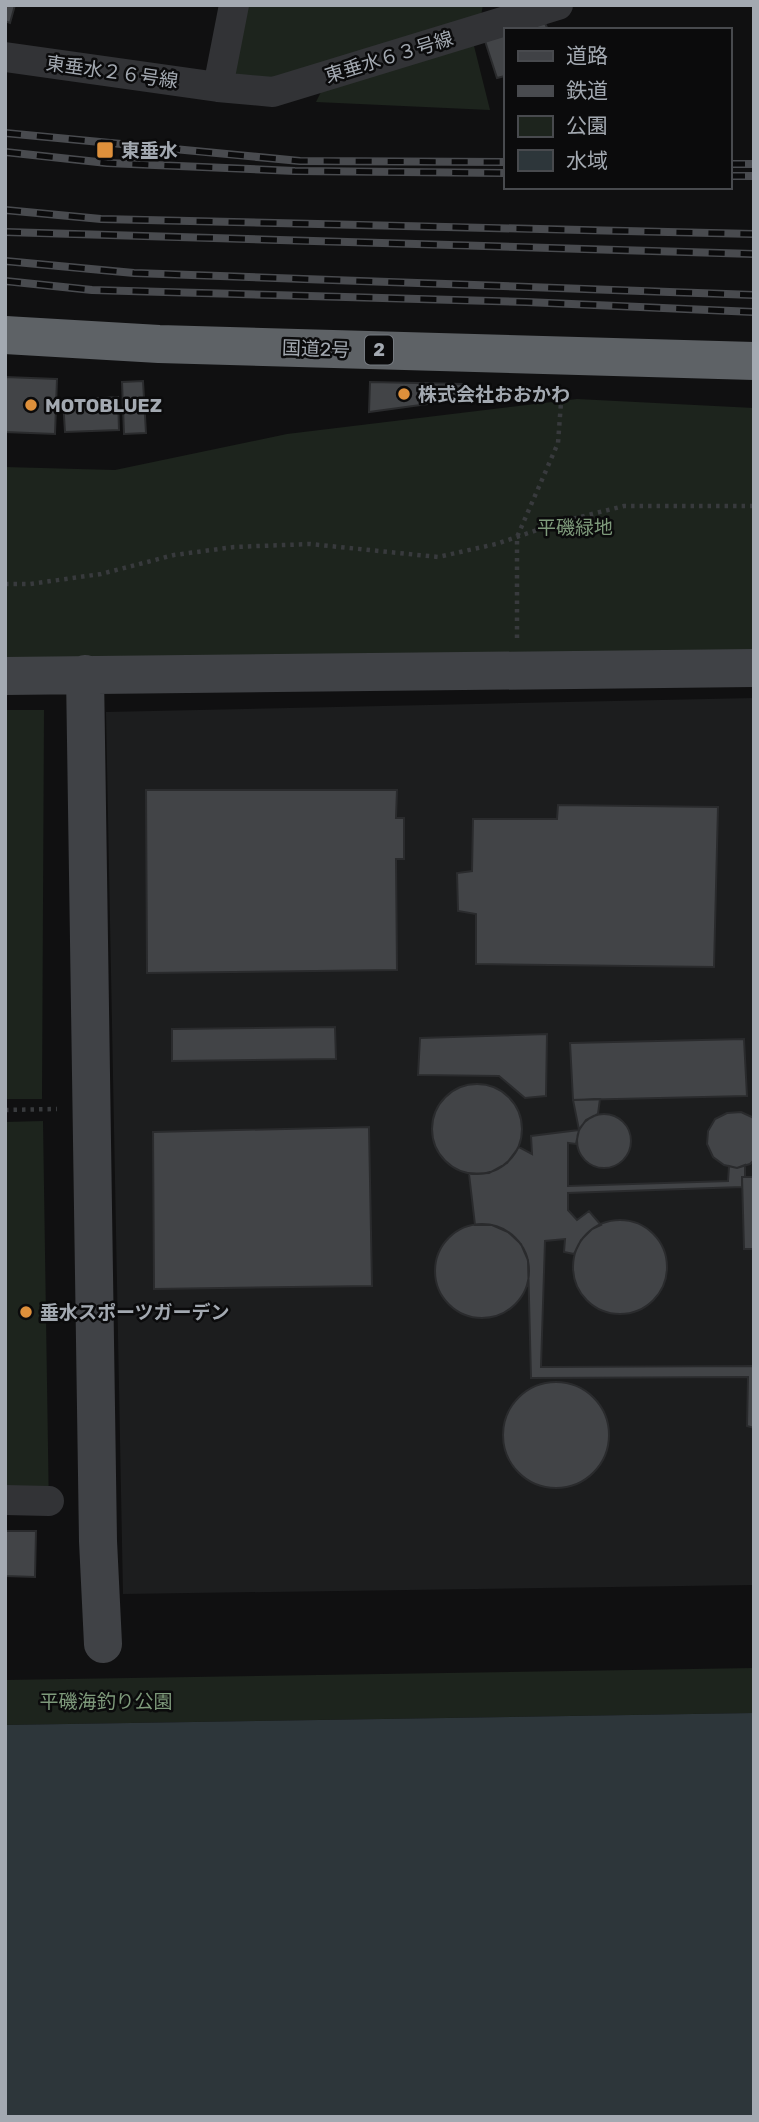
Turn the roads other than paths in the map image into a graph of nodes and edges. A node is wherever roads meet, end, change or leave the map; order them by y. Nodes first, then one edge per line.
1 (234, 5) edge
2 (558, 5) edge
3 (5, 57) edge
4 (218, 87) junction
5 (5, 335) edge
6 (754, 361) edge
7 (754, 668) edge
8 (85, 674) junction
9 (5, 676) edge
10 (5, 1500) edge
11 (49, 1501) dead end
12 (103, 1644) dead end

1 - 4 street
2 - 4 street, 東垂水６３号線
3 - 4 street, 東垂水２６号線
5 - 6 highway, 国道2号 / 2
7 - 8 street
8 - 9 street
8 - 12 street
10 - 11 street

